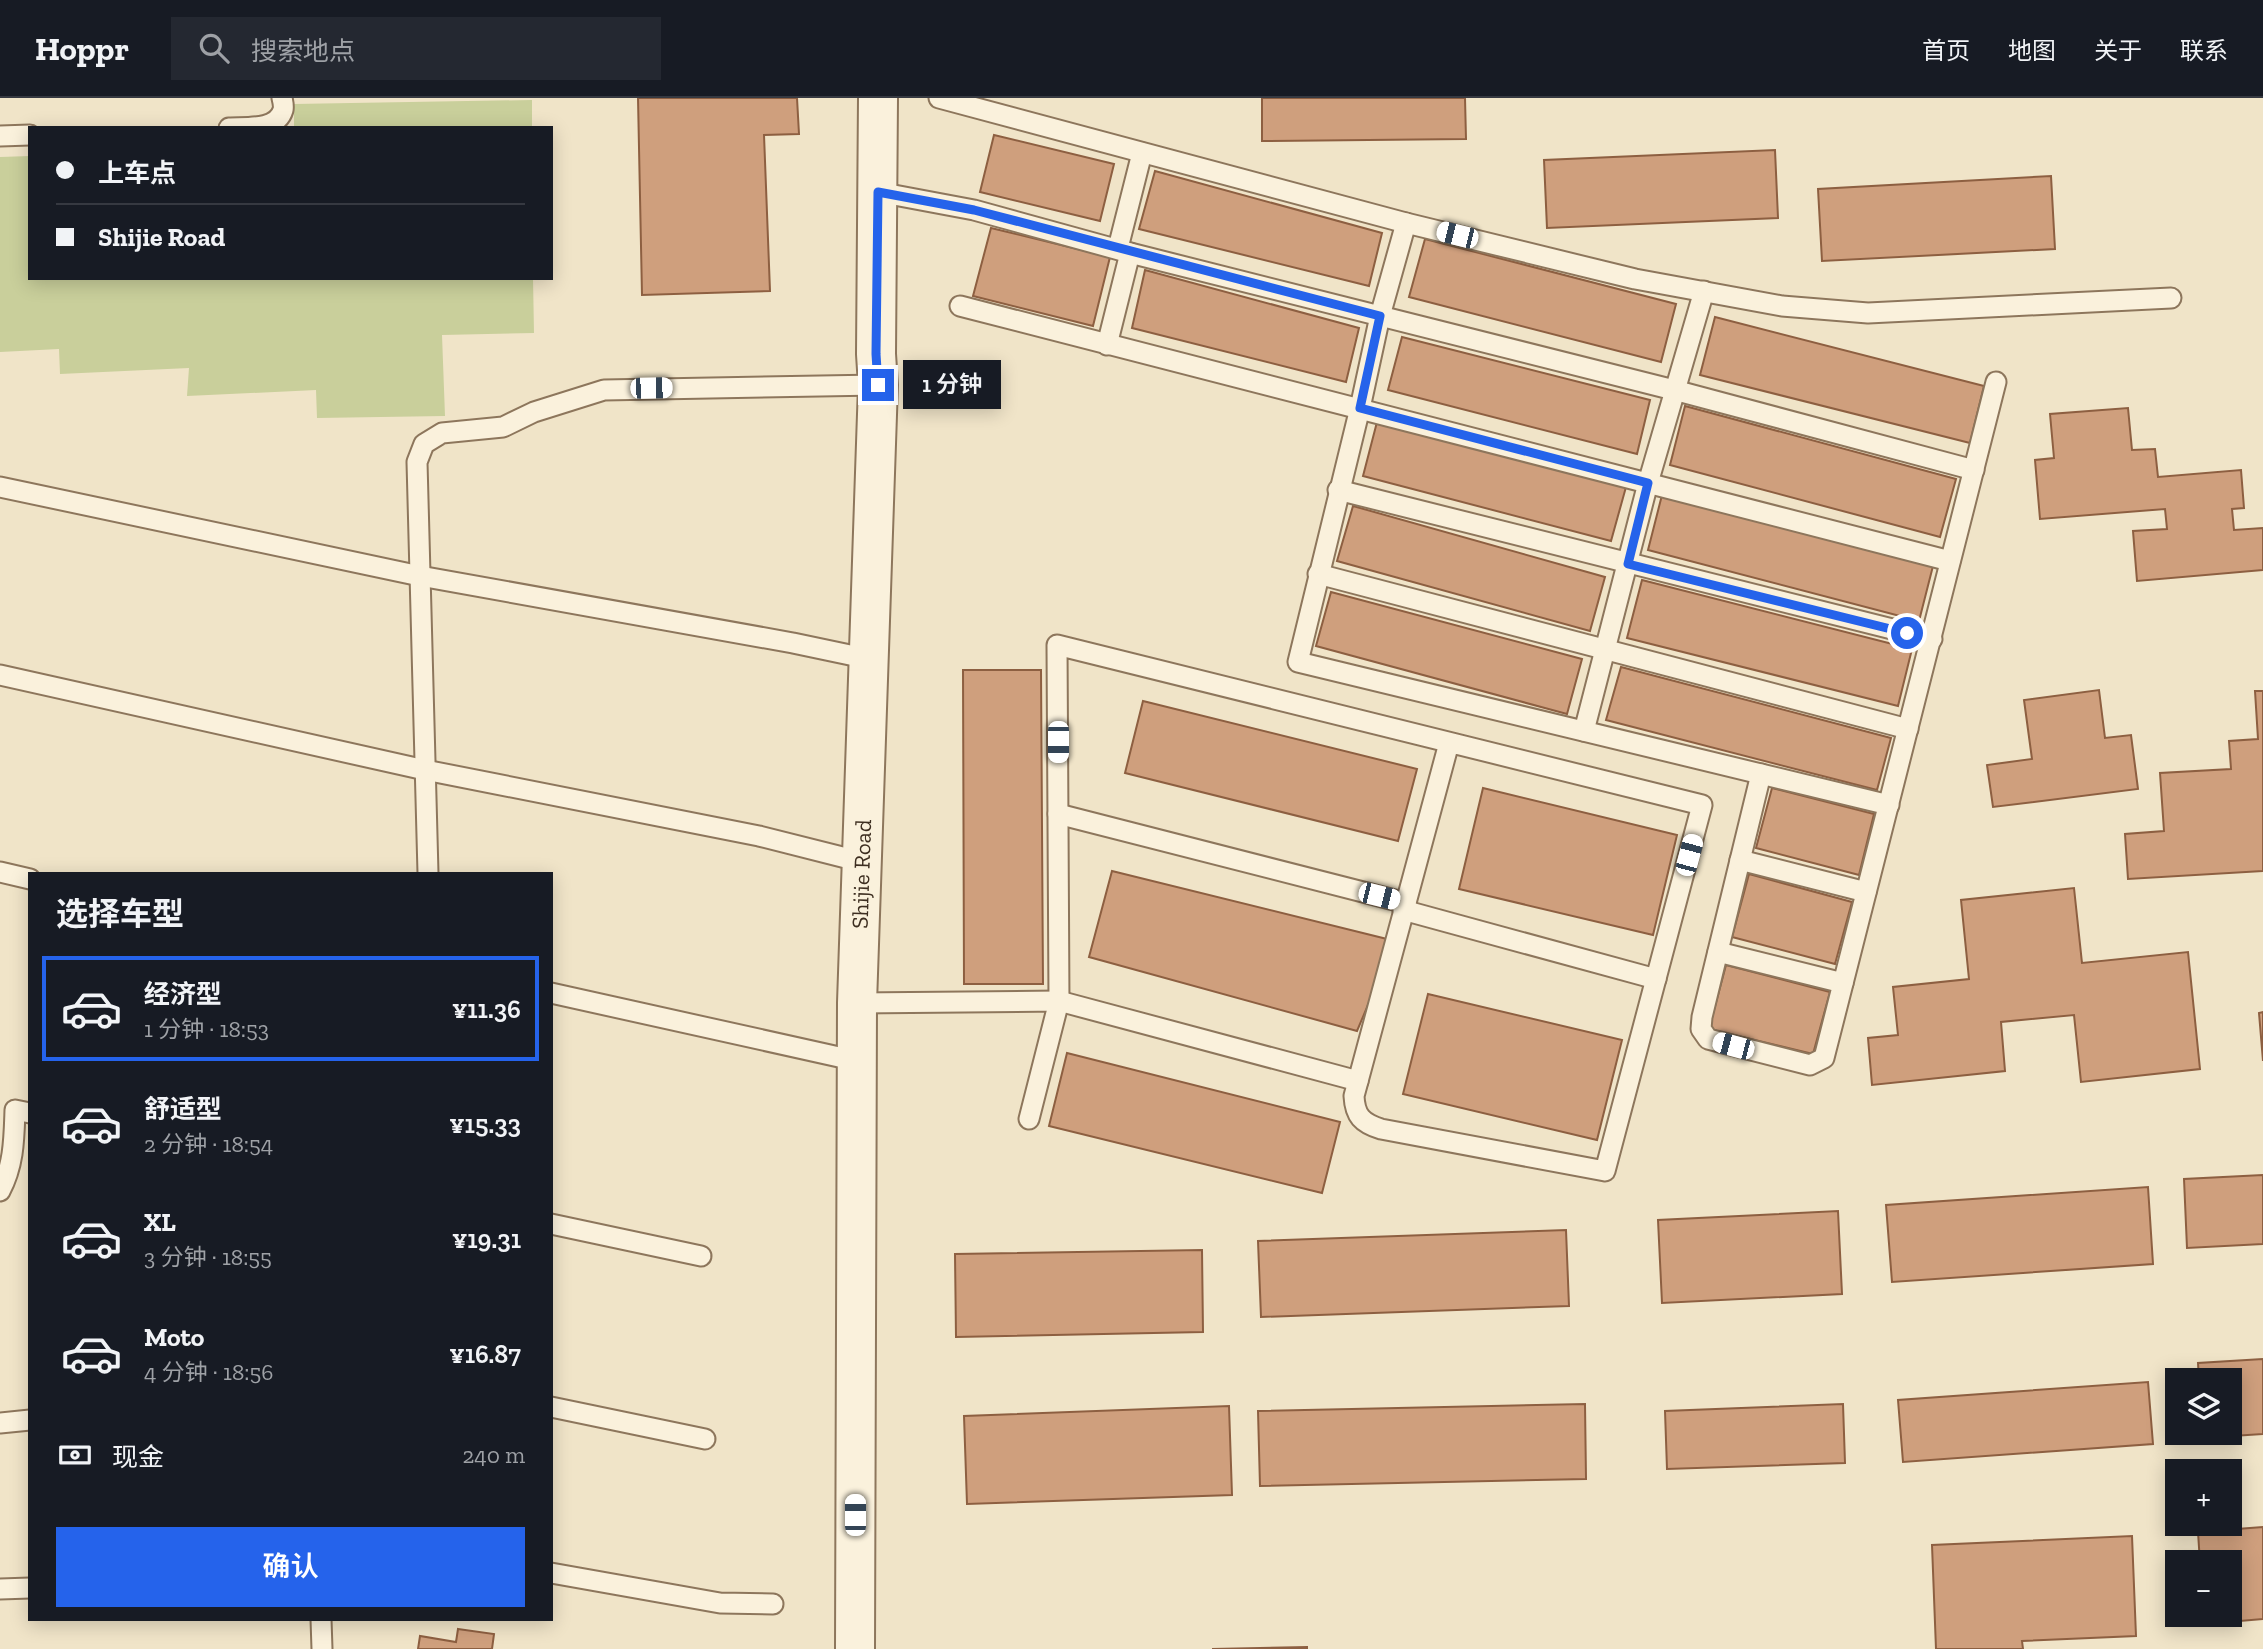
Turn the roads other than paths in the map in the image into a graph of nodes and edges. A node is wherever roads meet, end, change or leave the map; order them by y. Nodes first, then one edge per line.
1 (282, 98) edge
2 (878, 98) edge
3 (939, 98) edge
4 (264, 126) edge
5 (28, 135) edge
6 (0, 136) edge
7 (1142, 153) junction
8 (878, 192) junction
9 (1406, 223) junction
10 (1124, 250) junction
11 (1704, 291) junction
12 (2171, 298) dead end
13 (960, 306) dead end
14 (1380, 316) junction
15 (1107, 345) junction
16 (1996, 382) dead end
17 (878, 385) junction
18 (1674, 390) junction
19 (1360, 408) junction
20 (1974, 470) junction
21 (1648, 483) junction
22 (0, 487) edge
23 (1338, 490) junction
24 (1950, 561) junction
25 (1628, 564) junction
26 (1318, 574) junction
27 (420, 576) junction
28 (1932, 639) junction
29 (1605, 649) junction
30 (869, 659) junction
31 (0, 675) edge
32 (1908, 729) junction
33 (1584, 731) junction
34 (1449, 743) junction
35 (425, 770) junction
36 (1761, 774) junction
37 (1889, 805) junction
38 (1058, 814) junction
39 (1740, 860) junction
40 (862, 862) junction
41 (0, 872) edge
42 (428, 872) edge
43 (28, 879) edge
44 (1866, 892) junction
45 (1405, 906) junction
46 (1718, 952) junction
47 (1656, 979) junction
48 (1843, 983) junction
49 (553, 993) edge
50 (1059, 1001) junction
51 (858, 1003) junction
52 (857, 1061) junction
53 (1358, 1081) junction
54 (28, 1113) edge
55 (1029, 1119) dead end
56 (0, 1191) edge
57 (553, 1224) edge
58 (701, 1256) dead end
59 (553, 1407) edge
60 (28, 1420) edge
61 (0, 1423) edge
62 (705, 1439) dead end
63 (553, 1573) edge
64 (28, 1588) edge
65 (0, 1589) edge
66 (773, 1604) dead end
67 (321, 1621) edge
68 (322, 1649) edge
69 (855, 1649) edge

1 - 4 lane
2 - 8 street, Shijie Road
3 - 7 lane
5 - 6 lane
7 - 9 lane
7 - 10 lane
8 - 10 lane
8 - 17 street, Shijie Road
9 - 11 lane
9 - 14 lane
10 - 14 lane
10 - 15 lane
11 - 12 lane
11 - 18 lane
13 - 15 lane
14 - 18 lane
14 - 19 lane
15 - 19 lane
16 - 20 lane
17 - 27 lane
17 - 30 street, Shijie Road
18 - 20 lane
18 - 21 lane
19 - 21 lane
19 - 23 lane
20 - 24 lane
21 - 24 lane
21 - 25 lane
22 - 27 lane
23 - 25 lane
23 - 26 lane
24 - 28 lane
25 - 28 lane
25 - 29 lane
26 - 29 lane
26 - 33 lane
27 - 30 lane
27 - 35 lane
28 - 32 lane
29 - 32 lane
29 - 33 lane
30 - 40 street, Shijie Road
31 - 35 lane
32 - 37 lane
33 - 36 lane
34 - 38 lane
34 - 45 lane
34 - 47 lane
35 - 40 lane
35 - 42 lane
36 - 37 lane
36 - 39 lane
37 - 44 lane
38 - 45 lane
38 - 50 lane
39 - 44 lane
39 - 46 lane
40 - 51 street, Shijie Road
41 - 43 lane
44 - 48 lane
45 - 47 lane
45 - 53 lane
46 - 48 lane
46 - 48 lane
47 - 53 lane
49 - 52 lane
50 - 51 lane
50 - 53 lane
50 - 55 lane
51 - 52 street, Shijie Road
52 - 69 street, Shijie Road
54 - 56 lane
57 - 58 lane
59 - 62 lane
60 - 61 lane
63 - 66 lane
64 - 65 lane
67 - 68 lane

